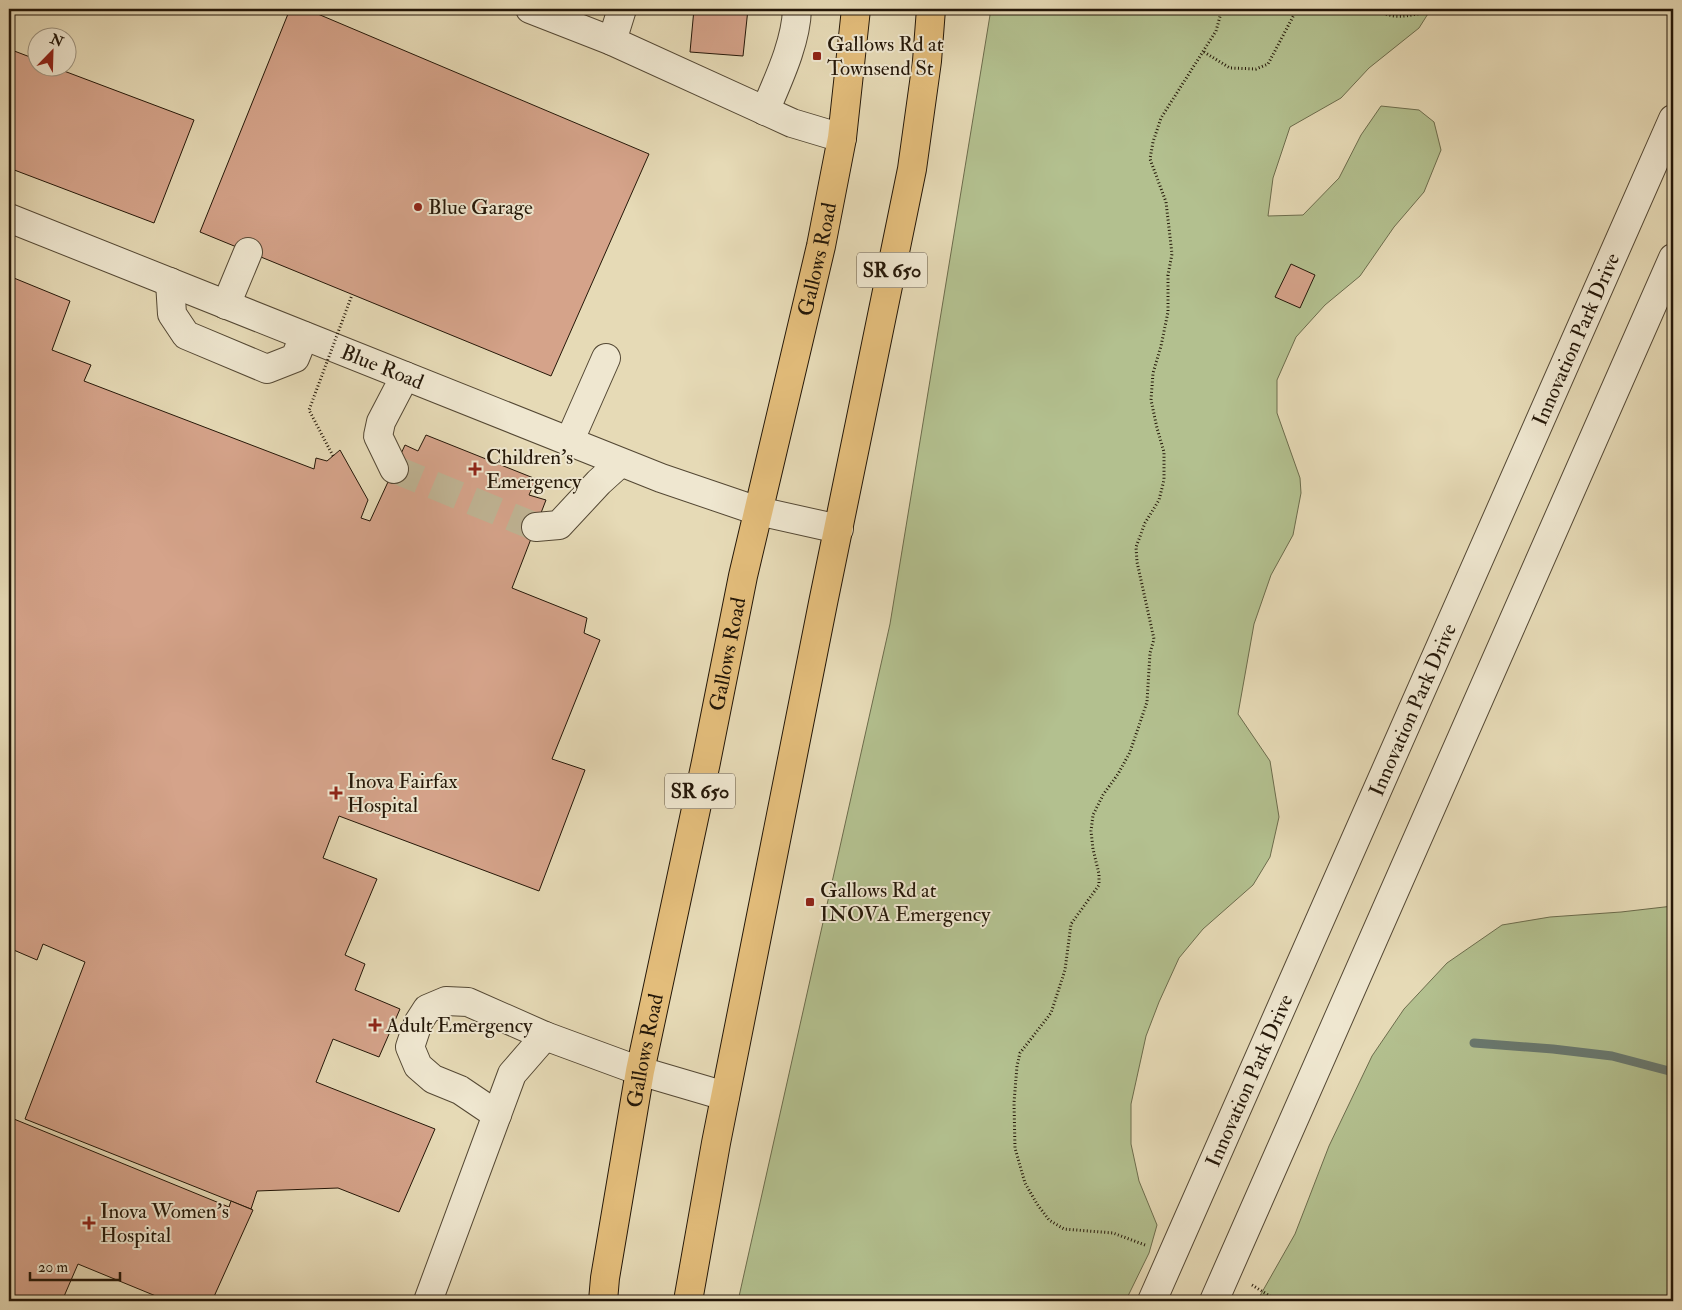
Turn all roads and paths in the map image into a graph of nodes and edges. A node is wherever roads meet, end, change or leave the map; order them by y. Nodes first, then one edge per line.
1 (530, 9) edge
2 (622, 9) edge
3 (798, 9) edge
4 (856, 9) edge
5 (931, 9) edge
6 (1222, 9) edge
7 (1297, 9) edge
8 (1377, 9) edge
9 (1439, 9) edge
10 (612, 41) junction
11 (1204, 52) junction
12 (765, 111) junction
13 (1673, 119) edge
14 (842, 138) junction
15 (9, 218) edge
16 (248, 252) dead end
17 (1673, 258) edge
18 (170, 282) junction
19 (352, 296) dead end
20 (226, 305) junction
21 (304, 336) junction
22 (606, 358) dead end
23 (405, 376) junction
24 (569, 442) junction
25 (333, 456) dead end
26 (620, 462) junction
27 (394, 469) tunnel mouth
28 (758, 511) junction
29 (536, 527) tunnel mouth
30 (838, 528) junction
31 (545, 1036) junction
32 (640, 1071) junction
33 (725, 1096) junction
34 (497, 1115) junction
35 (1173, 1255) junction
36 (691, 1294) edge
37 (428, 1301) edge
38 (603, 1301) edge
39 (1152, 1301) edge
40 (1214, 1301) edge

1 - 10 street
2 - 10 street
3 - 12 street
4 - 14 main road, Gallows Road / SR 650
5 - 30 main road, SR 650
6 - 11 path
7 - 11 path
8 - 9 path
10 - 12 street
11 - 35 path
12 - 14 street
13 - 35 street, Innovation Park Drive
14 - 28 main road, Gallows Road / SR 650
15 - 18 street, Blue Road
16 - 20 street
17 - 40 street
18 - 20 street, Blue Road
18 - 21 street
19 - 25 path, bridge
20 - 21 street, Blue Road
21 - 23 street, Blue Road
22 - 24 street
23 - 24 street, Blue Road
23 - 27 street
24 - 26 street, Blue Road
26 - 28 street, Blue Road
26 - 29 street
28 - 30 street, Blue Road
28 - 32 main road, Gallows Road / SR 650
30 - 33 main road, SR 650
31 - 32 street
31 - 34 street
31 - 34 street
32 - 33 street
32 - 38 main road, Gallows Road / SR 650
33 - 36 main road, SR 650
34 - 37 street
35 - 39 street, Innovation Park Drive

